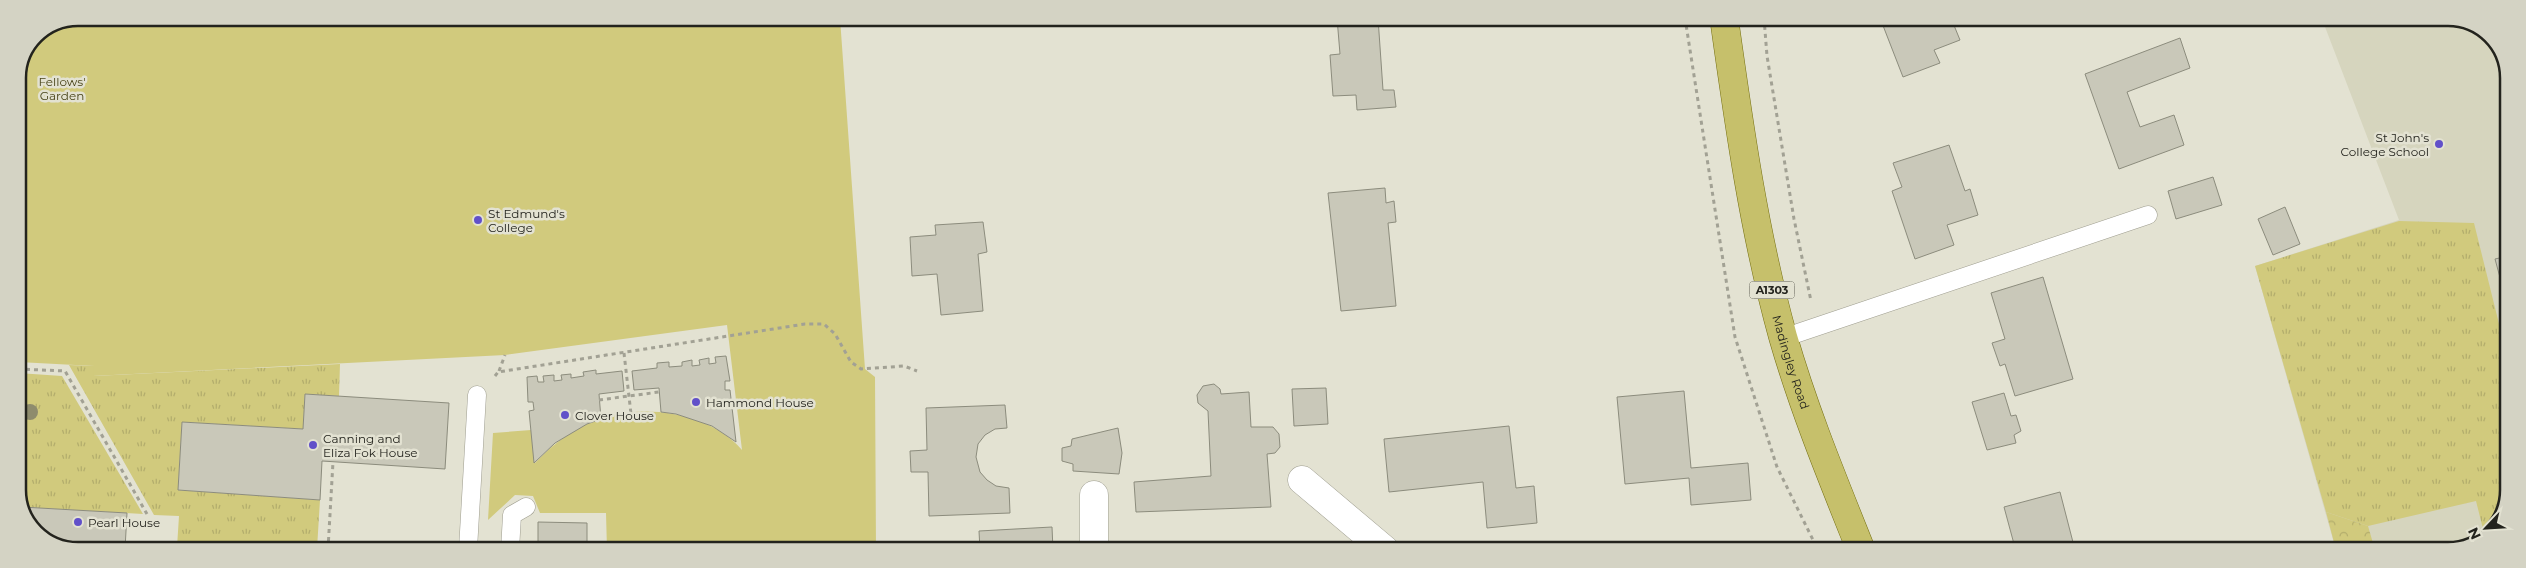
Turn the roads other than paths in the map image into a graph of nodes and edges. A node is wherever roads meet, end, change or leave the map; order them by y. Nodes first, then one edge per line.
1 (1725, 26) edge
2 (2148, 215) dead end
3 (1783, 338) junction
4 (478, 395) road end
5 (1302, 480) dead end
6 (1094, 495) dead end
7 (526, 507) dead end
8 (469, 542) edge
9 (510, 542) edge
10 (1094, 542) edge
11 (1376, 542) edge
12 (1858, 542) edge

1 - 3 main road, Madingley Road / A1303
2 - 3 lane
3 - 12 main road, Madingley Road / A1303
4 - 8 lane
5 - 11 street
6 - 10 street
7 - 9 lane

